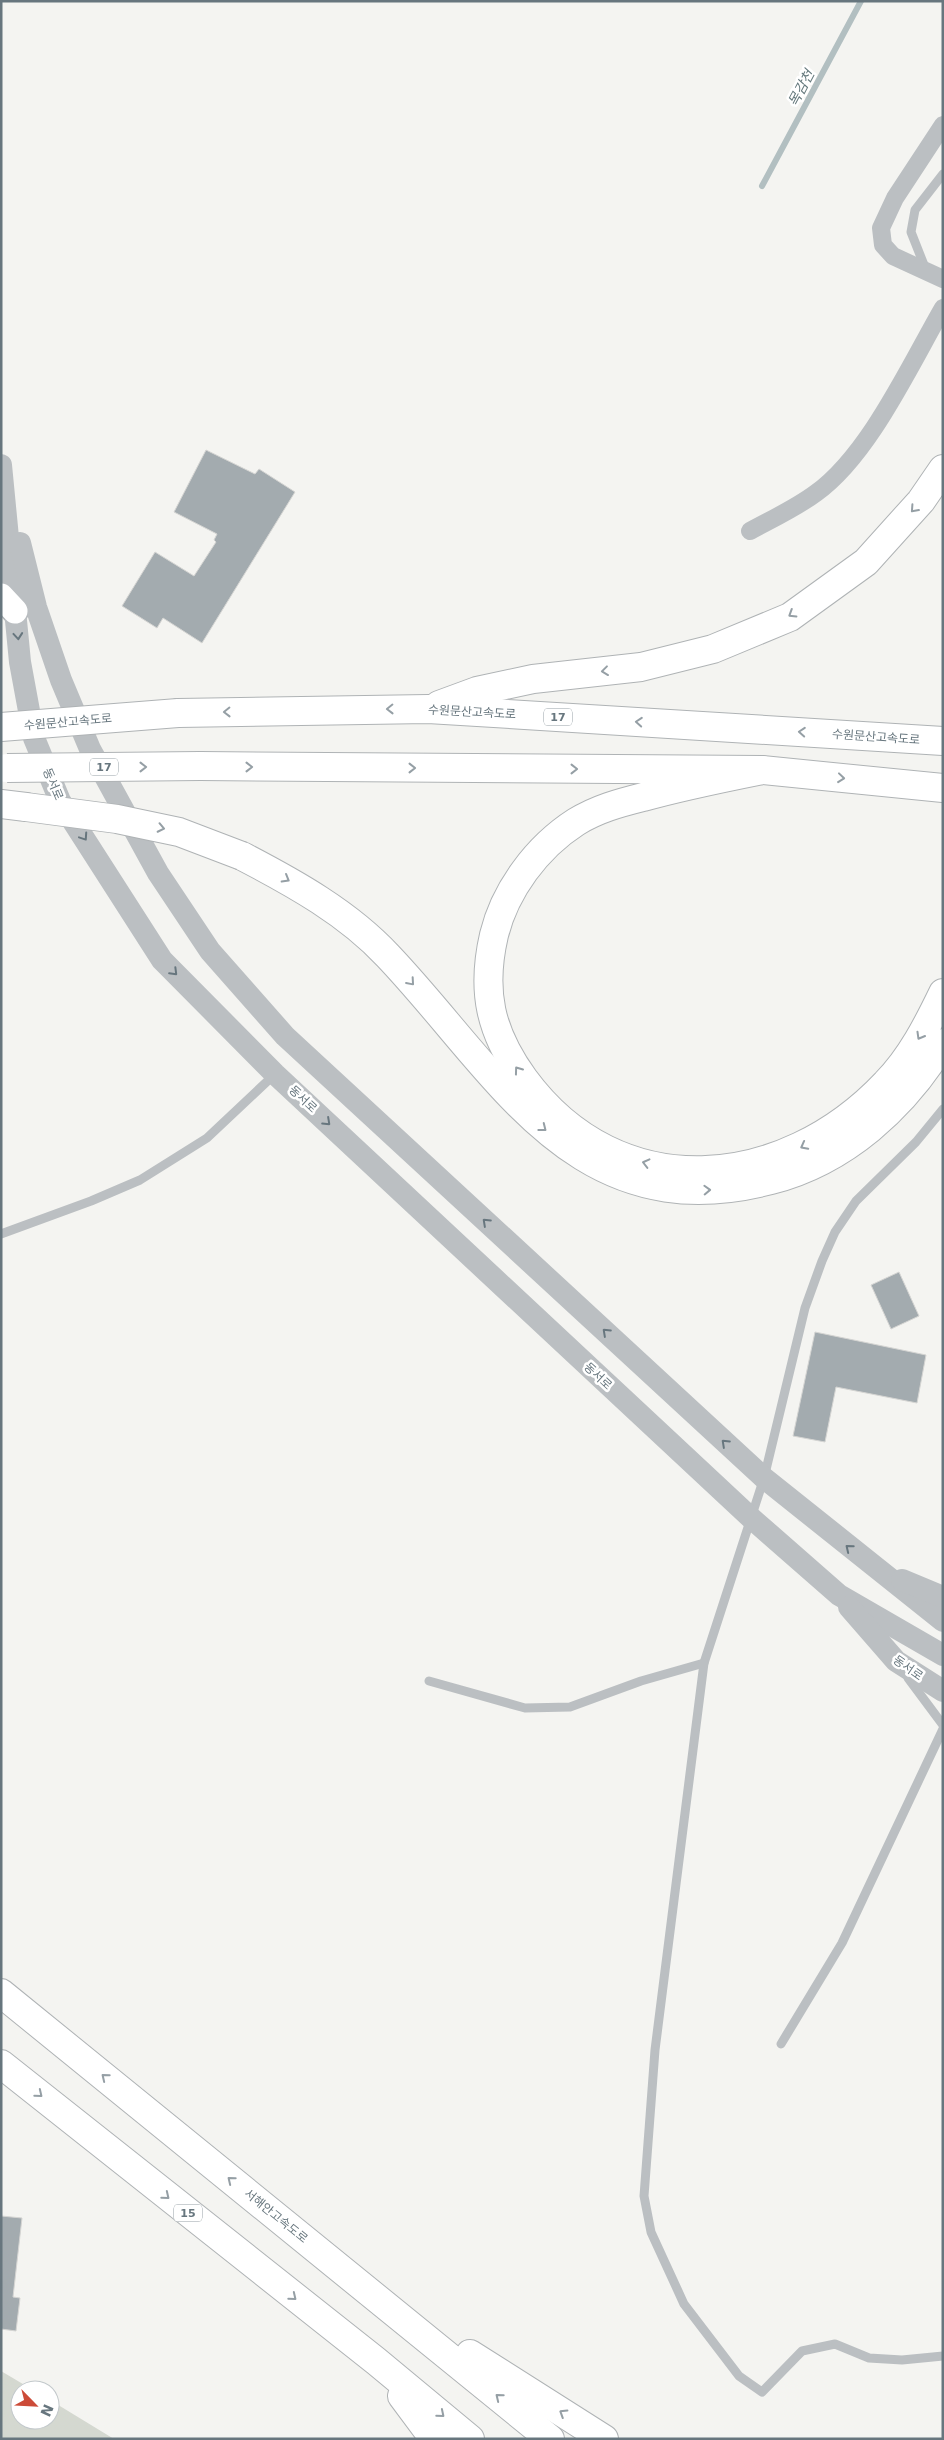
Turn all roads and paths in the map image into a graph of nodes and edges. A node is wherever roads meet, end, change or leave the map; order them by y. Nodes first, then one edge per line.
1 (943, 125) edge
2 (943, 174) edge
3 (926, 270) junction
4 (943, 279) edge
5 (943, 308) edge
6 (1, 464) edge
7 (943, 469) edge
8 (750, 531) dead end
9 (8, 603) edge
10 (428, 708) junction
11 (1, 727) edge
12 (940, 741) edge
13 (4, 768) edge
14 (762, 770) junction
15 (939, 787) edge
16 (14, 805) edge
17 (943, 993) edge
18 (943, 1043) edge
19 (275, 1074) junction
20 (943, 1109) edge
21 (1, 1234) edge
22 (764, 1478) junction
23 (750, 1517) junction
24 (874, 1568) junction
25 (839, 1595) junction
26 (943, 1597) edge
27 (943, 1620) edge
28 (943, 1655) edge
29 (896, 1661) junction
30 (704, 1663) junction
31 (429, 1681) dead end
32 (943, 1691) edge
33 (943, 1725) edge
34 (943, 1729) edge
35 (2, 1993) edge
36 (781, 2044) dead end
37 (1, 2064) edge
38 (364, 2288) junction
39 (943, 2356) edge
40 (376, 2361) junction
41 (434, 2439) edge
42 (470, 2439) edge
43 (550, 2439) edge
44 (604, 2439) edge

1 - 3 street
2 - 3 lane
3 - 4 street
5 - 8 street
6 - 9 street, 동서로
22 -> 6 street, 동서로
7 -> 10 highway
9 -> 19 street, 동서로
10 -> 11 highway, 수원문산고속도로 / 17, bridge
12 -> 10 highway, 수원문산고속도로 / 17
13 -> 14 highway, 17, bridge
14 -> 15 highway, 17
17 -> 14 highway
16 -> 18 highway, bridge
19 - 21 lane
19 -> 23 street, 동서로
20 - 22 lane
22 - 23 lane
24 -> 22 street, 동서로
23 - 25 street, 동서로
23 - 30 lane
24 - 26 street, 동서로
24 - 27 street, 동서로
25 - 28 street, 동서로
25 - 29 street, 동서로
29 - 32 street, 동서로
29 - 33 lane
30 - 31 lane
30 - 39 lane
34 - 36 lane
38 -> 35 highway, 서해안고속도로
37 -> 40 highway, 15
43 -> 38 highway, 서해안고속도로
44 -> 38 highway
40 - 41 highway
40 -> 42 highway, 15

